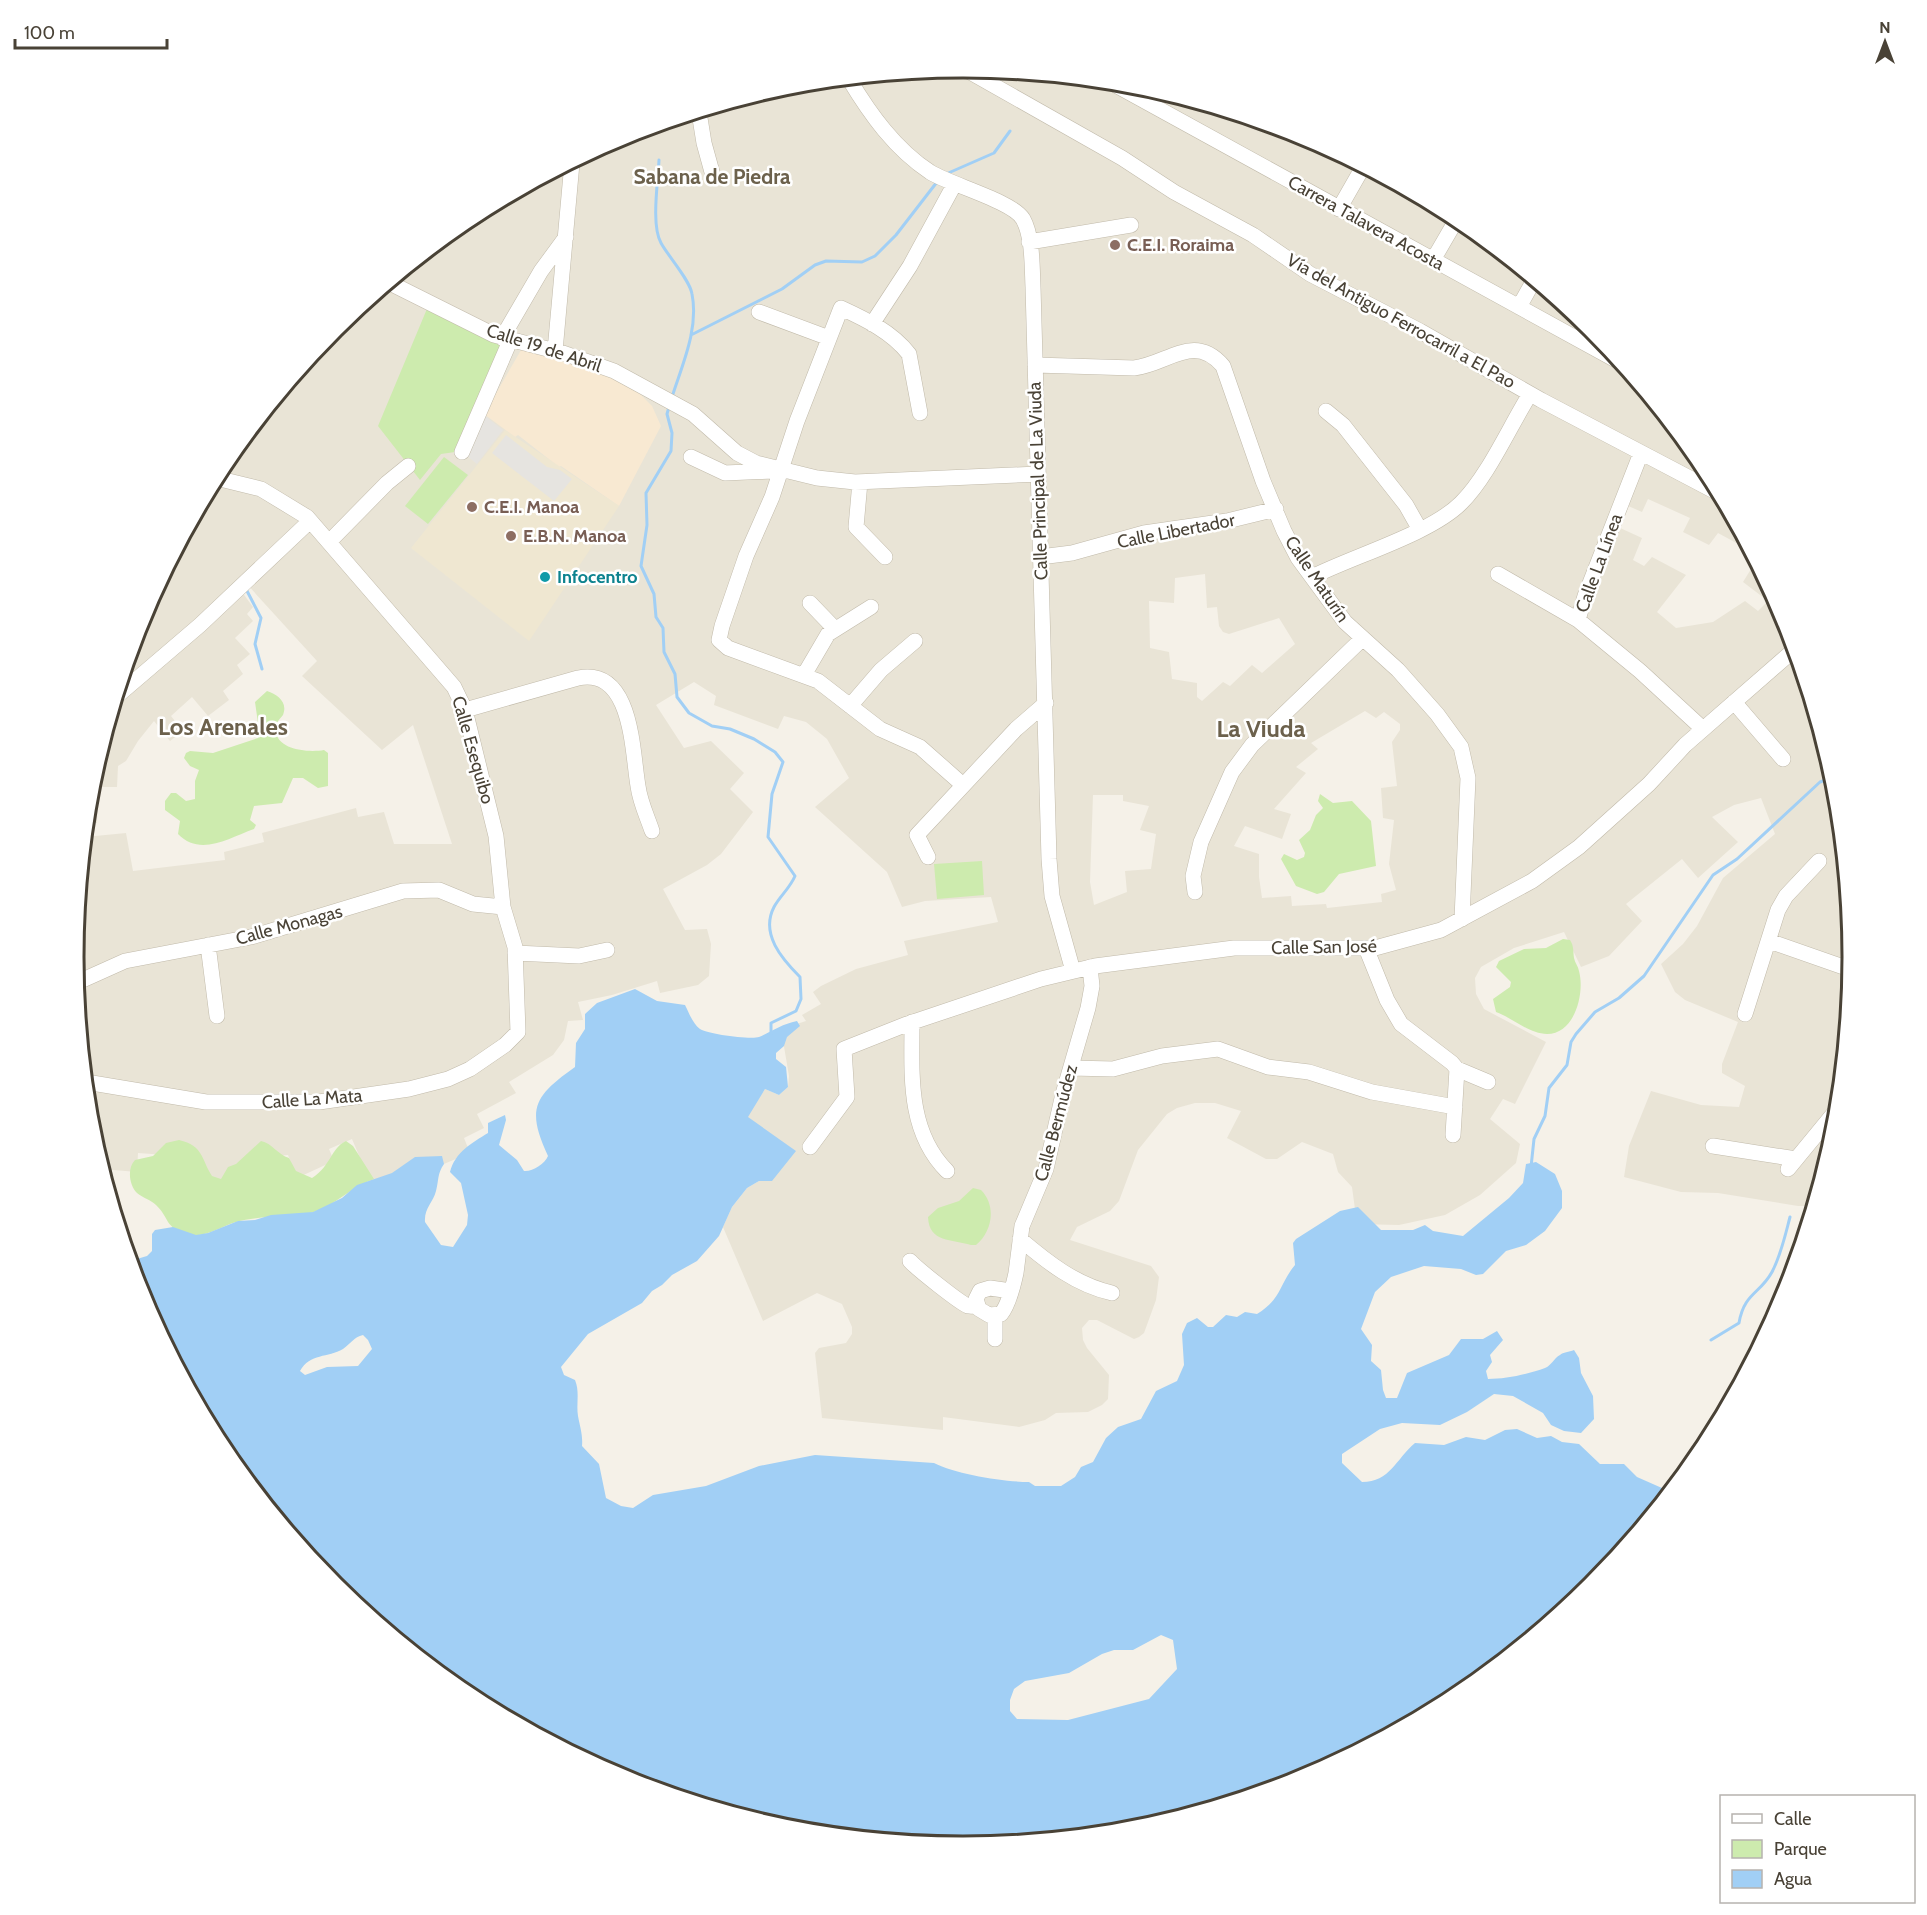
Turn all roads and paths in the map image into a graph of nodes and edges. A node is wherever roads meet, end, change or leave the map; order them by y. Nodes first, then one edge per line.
1 (982, 79) edge
2 (854, 86) edge
3 (1133, 95) edge
4 (700, 119) edge
5 (571, 171) edge
6 (712, 172) dead end
7 (1360, 173) edge
8 (949, 183) junction
9 (1339, 209) junction
10 (1131, 225) dead end
11 (1453, 226) edge
12 (567, 235) junction
13 (1029, 242) junction
14 (1433, 260) junction
15 (396, 286) edge
16 (1531, 286) edge
17 (1519, 307) junction
18 (759, 312) dead end
19 (873, 324) junction
20 (830, 338) junction
21 (506, 339) junction
22 (555, 351) junction
23 (1599, 351) edge
24 (1035, 365) junction
25 (1530, 394) junction
26 (1326, 411) dead end
27 (920, 413) dead end
28 (462, 452) dead end
29 (1641, 453) junction
30 (691, 457) dead end
31 (408, 466) dead end
32 (781, 470) junction
33 (1038, 474) junction
34 (225, 480) edge
35 (860, 482) junction
36 (1706, 487) edge
37 (1276, 509) junction
38 (310, 520) junction
39 (1419, 528) junction
40 (330, 541) junction
41 (885, 557) dead end
42 (1040, 557) junction
43 (1498, 574) dead end
44 (1312, 577) junction
45 (810, 603) dead end
46 (871, 607) dead end
47 (1578, 620) junction
48 (835, 629) junction
49 (1362, 639) junction
50 (915, 641) dead end
51 (1789, 655) edge
52 (804, 675) junction
53 (127, 687) edge
54 (1734, 702) junction
55 (1046, 703) junction
56 (850, 706) junction
57 (465, 710) junction
58 (1703, 729) junction
59 (1783, 759) dead end
60 (963, 785) junction
61 (652, 831) dead end
62 (928, 858) dead end
63 (1819, 861) dead end
64 (1195, 892) dead end
65 (503, 907) junction
66 (1462, 919) junction
67 (1768, 941) junction
68 (208, 945) junction
69 (1366, 948) junction
70 (607, 950) dead end
71 (515, 953) junction
72 (1090, 967) junction
73 (1843, 967) edge
74 (1073, 971) junction
75 (85, 979) edge
76 (1745, 1014) dead end
77 (217, 1017) dead end
78 (912, 1022) junction
79 (519, 1027) joint
80 (1433, 1049) junction
81 (1071, 1068) junction
82 (1457, 1069) junction
83 (1488, 1082) dead end
84 (94, 1083) edge
85 (1455, 1103) junction
86 (1827, 1121) edge
87 (1453, 1136) dead end
88 (1713, 1146) dead end
89 (810, 1147) dead end
90 (947, 1171) dead end
91 (1020, 1239) junction
92 (910, 1261) dead end
93 (1011, 1291) junction
94 (1112, 1293) dead end
95 (977, 1305) junction
96 (999, 1314) junction
97 (995, 1339) dead end

1 - 25 street, Vía del Antiguo Ferrocarril a El Pao
2 - 8 street, Calle Principal de La Viuda
3 - 9 street, Carrera Talavera Acosta
4 - 6 street
5 - 12 street
7 - 9 street
8 - 13 street, Calle Principal de La Viuda
8 - 19 street
9 - 14 street, Carrera Talavera Acosta
10 - 13 street
11 - 14 street
12 - 21 street
12 - 22 street
13 - 24 street, Calle Principal de La Viuda
14 - 17 street, Carrera Talavera Acosta
15 - 21 street, Calle 19 de Abril
16 - 17 street
17 - 23 street, Carrera Talavera Acosta
18 - 20 street
19 - 20 street
19 - 27 street
20 - 32 street
21 - 22 street, Calle 19 de Abril
21 - 28 street
22 - 32 street, Calle 19 de Abril
24 - 33 street, Calle Principal de La Viuda
24 - 37 street, Calle Maturín
25 - 29 street, Vía del Antiguo Ferrocarril a El Pao
25 - 39 street
26 - 39 street
29 - 36 street, Vía del Antiguo Ferrocarril a El Pao
29 - 47 street, Calle La Línea
30 - 32 street
31 - 40 street
32 - 35 street, Calle 19 de Abril
32 - 52 street
33 - 35 street, Calle 19 de Abril
33 - 42 street, Calle Principal de La Viuda
34 - 38 street, Calle Esequibo
35 - 41 street
37 - 42 street, Calle Libertador
37 - 44 street, Calle Maturín
38 - 40 street, Calle Esequibo
38 - 53 street
39 - 44 street
40 - 57 street, Calle Esequibo
42 - 55 street, Calle Principal de La Viuda
43 - 47 street
44 - 49 street, Calle Maturín
45 - 48 street
46 - 48 street
47 - 58 street, Calle La Línea
48 - 52 street
49 - 64 street
49 - 66 street, Calle Maturín
50 - 56 street
51 - 54 street, Calle San José
52 - 56 street
54 - 58 street, Calle San José
54 - 59 street
55 - 60 street
55 - 74 street, Calle Principal de La Viuda
56 - 60 street
57 - 61 street
57 - 65 street, Calle Esequibo
58 - 66 street, Calle San José
60 - 62 street
63 - 67 street
65 - 68 street, Calle Monagas
65 - 71 street, Calle Esequibo
66 - 69 street, Calle San José
67 - 73 street
67 - 76 street
68 - 75 street, Calle Monagas
68 - 77 street
69 - 72 street, Calle San José
69 - 80 street
70 - 71 street
71 - 79 street, Calle Esequibo
72 - 74 street, Calle San José
72 - 81 street, Calle Bermúdez
74 - 78 street, Calle San José
78 - 89 street, Calle San José
78 - 90 street
79 - 84 street, Calle La Mata
80 - 82 street
80 - 85 street
81 - 85 street
81 - 91 street, Calle Bermúdez
82 - 83 street
82 - 85 street
85 - 87 street
86 - 88 street
91 - 93 street, Calle Bermúdez
91 - 94 street
92 - 95 street
93 - 95 street
93 - 96 street, Calle Bermúdez
95 - 96 street
96 - 97 street

